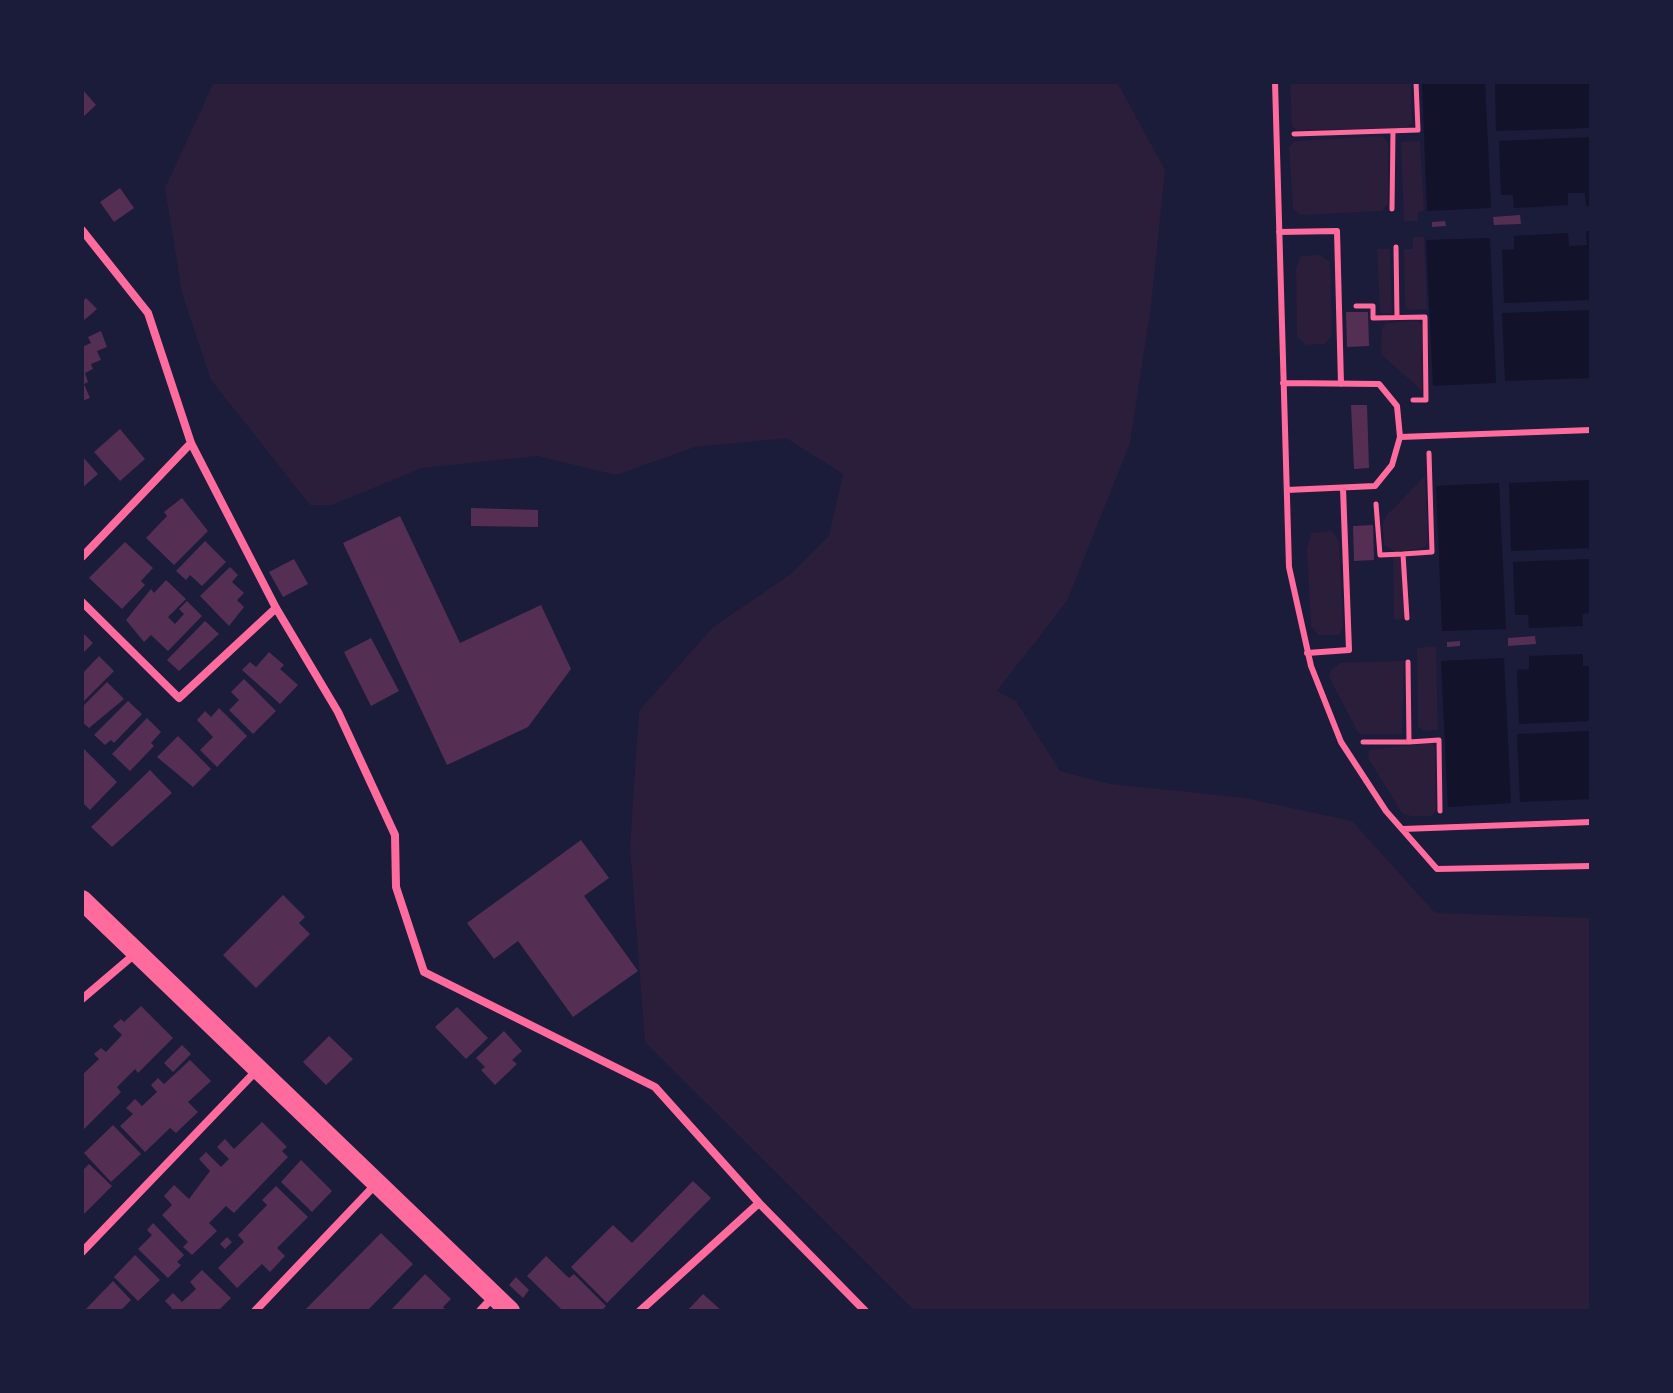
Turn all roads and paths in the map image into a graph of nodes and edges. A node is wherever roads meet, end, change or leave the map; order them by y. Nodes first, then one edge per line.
1 (1275, 82) edge
2 (1416, 82) edge
3 (1393, 131) junction
4 (1277, 135) junction
5 (1392, 209) dead end
6 (82, 230) edge
7 (1279, 232) junction
8 (1396, 247) dead end
9 (1339, 307) junction
10 (1397, 317) junction
11 (1283, 383) junction
12 (1341, 384) junction
13 (1391, 400) junction
14 (1591, 430) edge
15 (1428, 436) junction
16 (1400, 437) junction
17 (191, 443) junction
18 (1375, 486) junction
19 (1343, 488) junction
20 (1287, 490) junction
21 (1403, 554) junction
22 (82, 557) edge
23 (82, 602) edge
24 (276, 608) junction
25 (1407, 618) dead end
26 (1307, 653) junction
27 (1408, 662) dead end
28 (1341, 742) junction
29 (1409, 742) junction
30 (1591, 822) edge
31 (1441, 828) junction
32 (1402, 829) junction
33 (1591, 866) edge
34 (82, 900) edge
35 (136, 953) junction
36 (82, 999) edge
37 (257, 1070) junction
38 (376, 1184) junction
39 (759, 1203) junction
40 (82, 1252) edge
41 (487, 1303) edge
42 (255, 1311) edge
43 (510, 1311) edge
44 (640, 1311) edge
45 (865, 1311) edge

1 - 4 lane
2 - 3 path
3 - 4 path
3 - 5 path
4 - 7 lane
6 - 17 street
7 - 9 lane
7 - 11 lane
8 - 10 path
9 - 10 path
9 - 12 lane
10 - 13 path
11 - 12 lane
11 - 20 lane
12 - 13 lane
13 - 16 lane
14 - 15 lane
15 - 16 lane
15 - 21 path
16 - 18 lane
17 - 22 street
17 - 24 street
18 - 19 lane
18 - 21 path
19 - 20 lane
19 - 26 lane
20 - 26 lane
21 - 25 path
23 - 24 street
24 - 39 street
26 - 28 lane
27 - 29 path
28 - 29 path
28 - 32 lane
29 - 31 path
30 - 31 lane
31 - 32 lane
32 - 33 lane
34 - 35 main road
35 - 36 street
35 - 37 main road
37 - 38 main road
37 - 40 street
38 - 41 main road
38 - 42 street
39 - 44 street
39 - 45 street
41 - 43 main road

